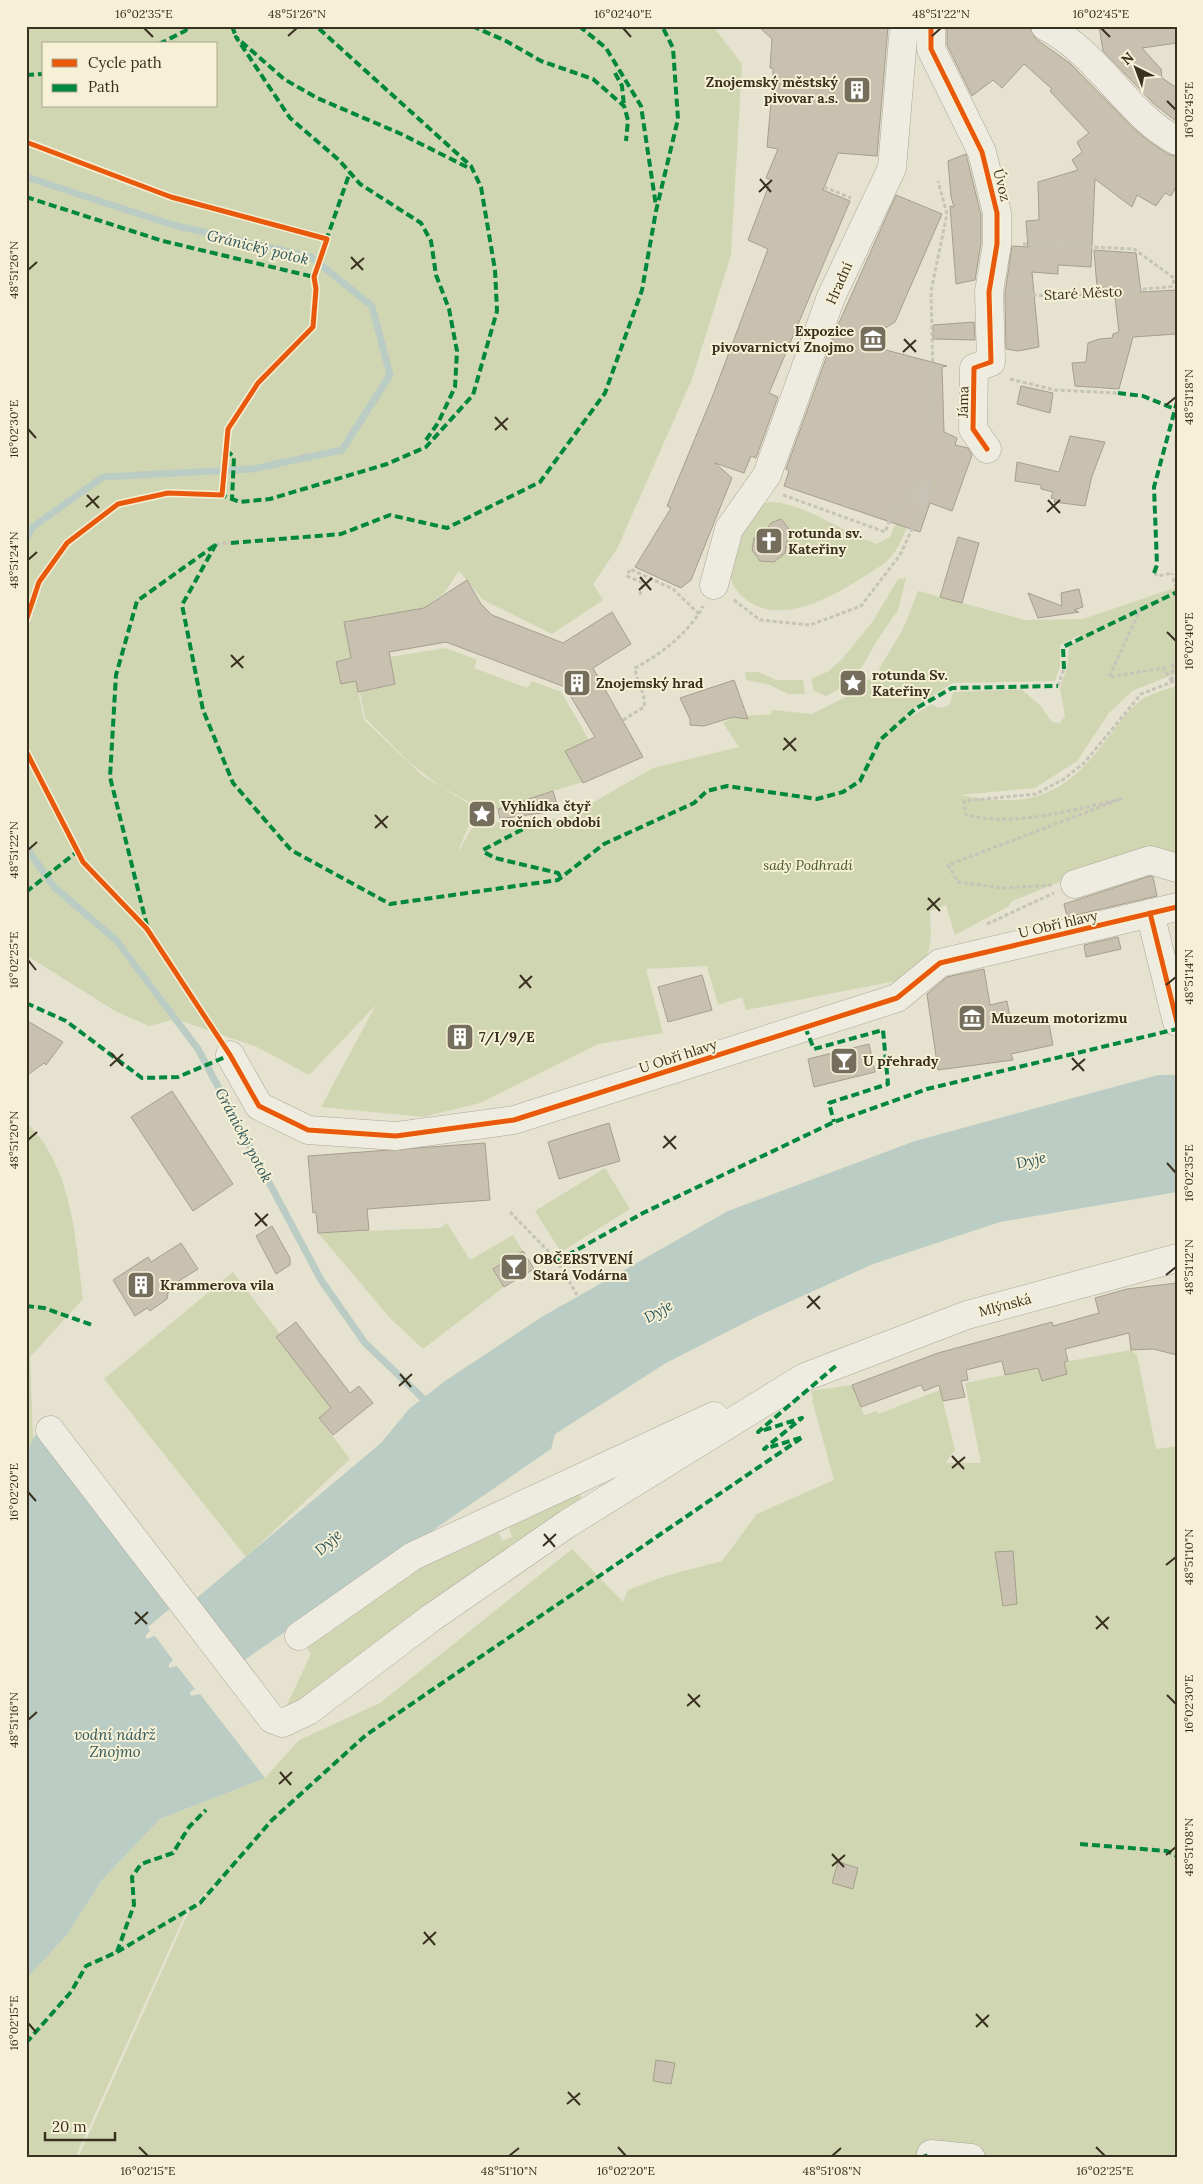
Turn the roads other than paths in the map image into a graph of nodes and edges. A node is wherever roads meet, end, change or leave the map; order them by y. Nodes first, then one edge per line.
1 (904, 26) edge
2 (931, 26) edge
3 (1053, 28) edge
4 (1177, 141) edge
5 (991, 362) joint
6 (987, 449) dead end
7 (714, 585) road end
8 (1177, 868) edge
9 (1075, 884) road end
10 (1177, 907) edge
11 (1150, 913) junction
12 (1177, 1022) edge
13 (230, 1055) dead end
14 (1177, 1258) edge
15 (734, 1421) junction
16 (50, 1430) dead end
17 (299, 1636) dead end
18 (931, 2154) dead end
19 (971, 2158) edge

1 - 7 street, Hradní
2 - 5 street, Úvoz
3 - 4 street
5 - 6 street, Jáma
8 - 9 street
10 - 11 street, U Obří hlavy
11 - 12 street
11 - 13 street, U Obří hlavy
14 - 15 street, Mlýnská
15 - 16 street, Mlýnská
15 - 17 street
18 - 19 street

